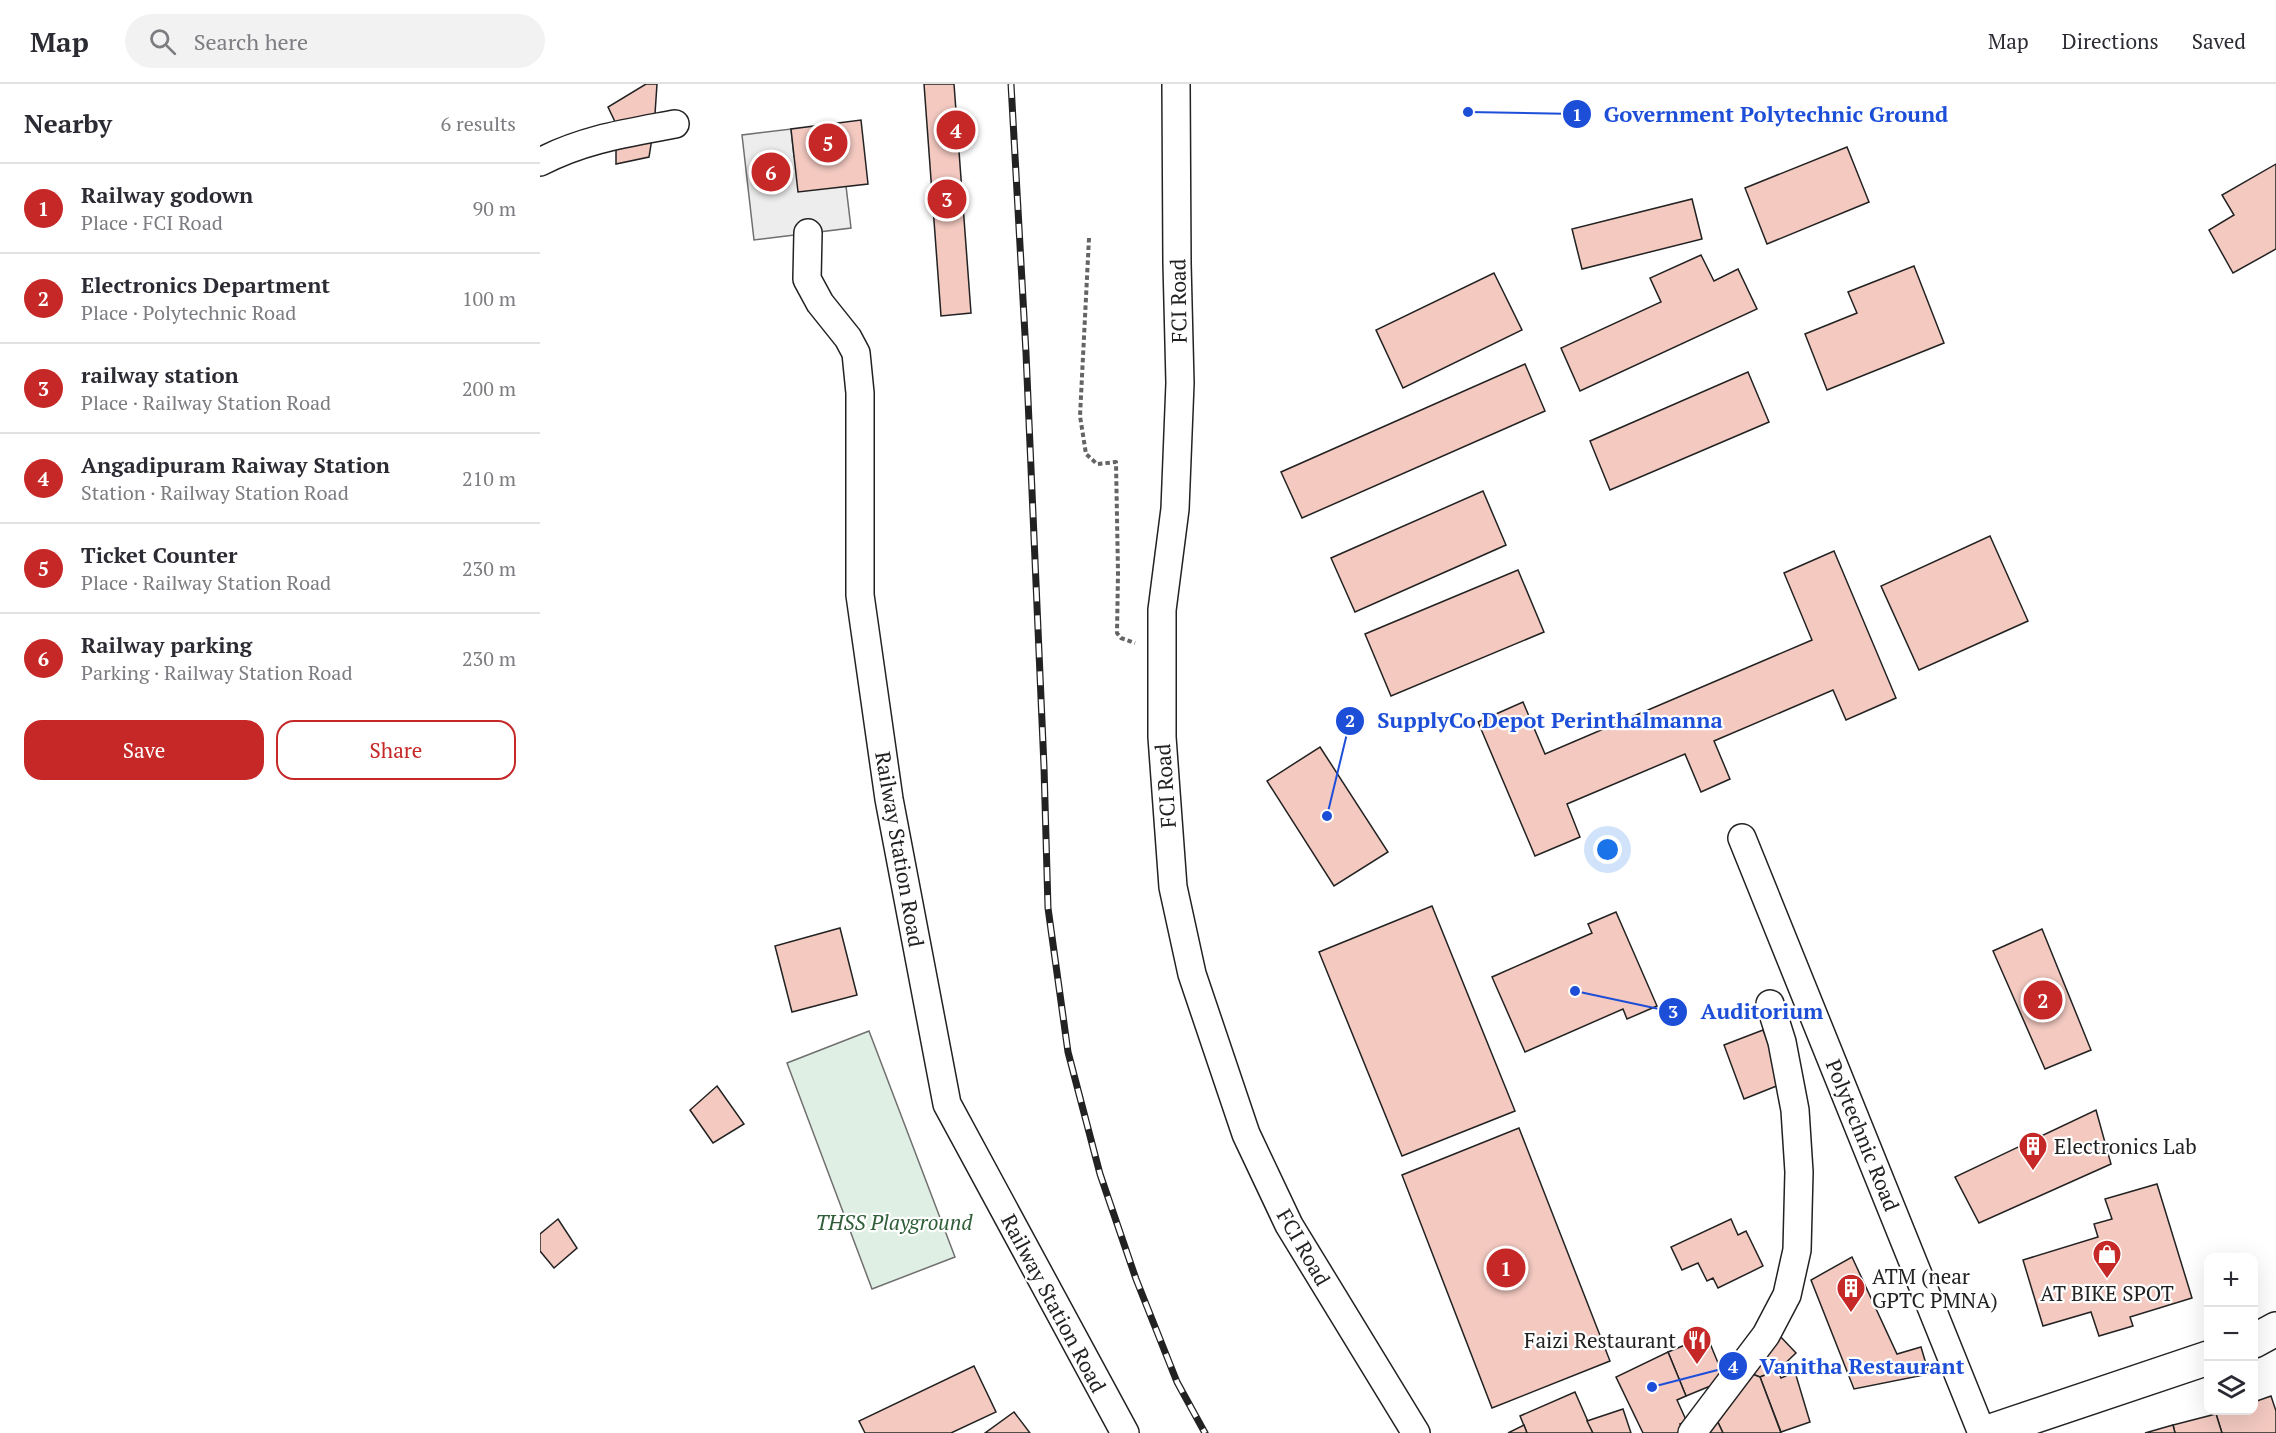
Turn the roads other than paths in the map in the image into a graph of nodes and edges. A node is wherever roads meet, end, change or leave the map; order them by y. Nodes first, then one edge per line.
1 (1176, 84) edge
2 (675, 124) dead end
3 (540, 162) edge
4 (808, 233) dead end
5 (1742, 838) dead end
6 (1770, 1004) dead end
7 (2276, 1329) edge
8 (2258, 1338) edge
9 (2276, 1345) edge
10 (2258, 1347) edge
11 (2204, 1359) edge
12 (1125, 1433) edge
13 (1416, 1433) edge
14 (1692, 1433) edge
15 (1984, 1433) edge

1 - 13 street, FCI Road
2 - 3 street
4 - 12 street, Railway Station Road
5 - 15 street, Polytechnic Road
6 - 14 street
7 - 8 highway
9 - 10 highway
11 - 15 highway

